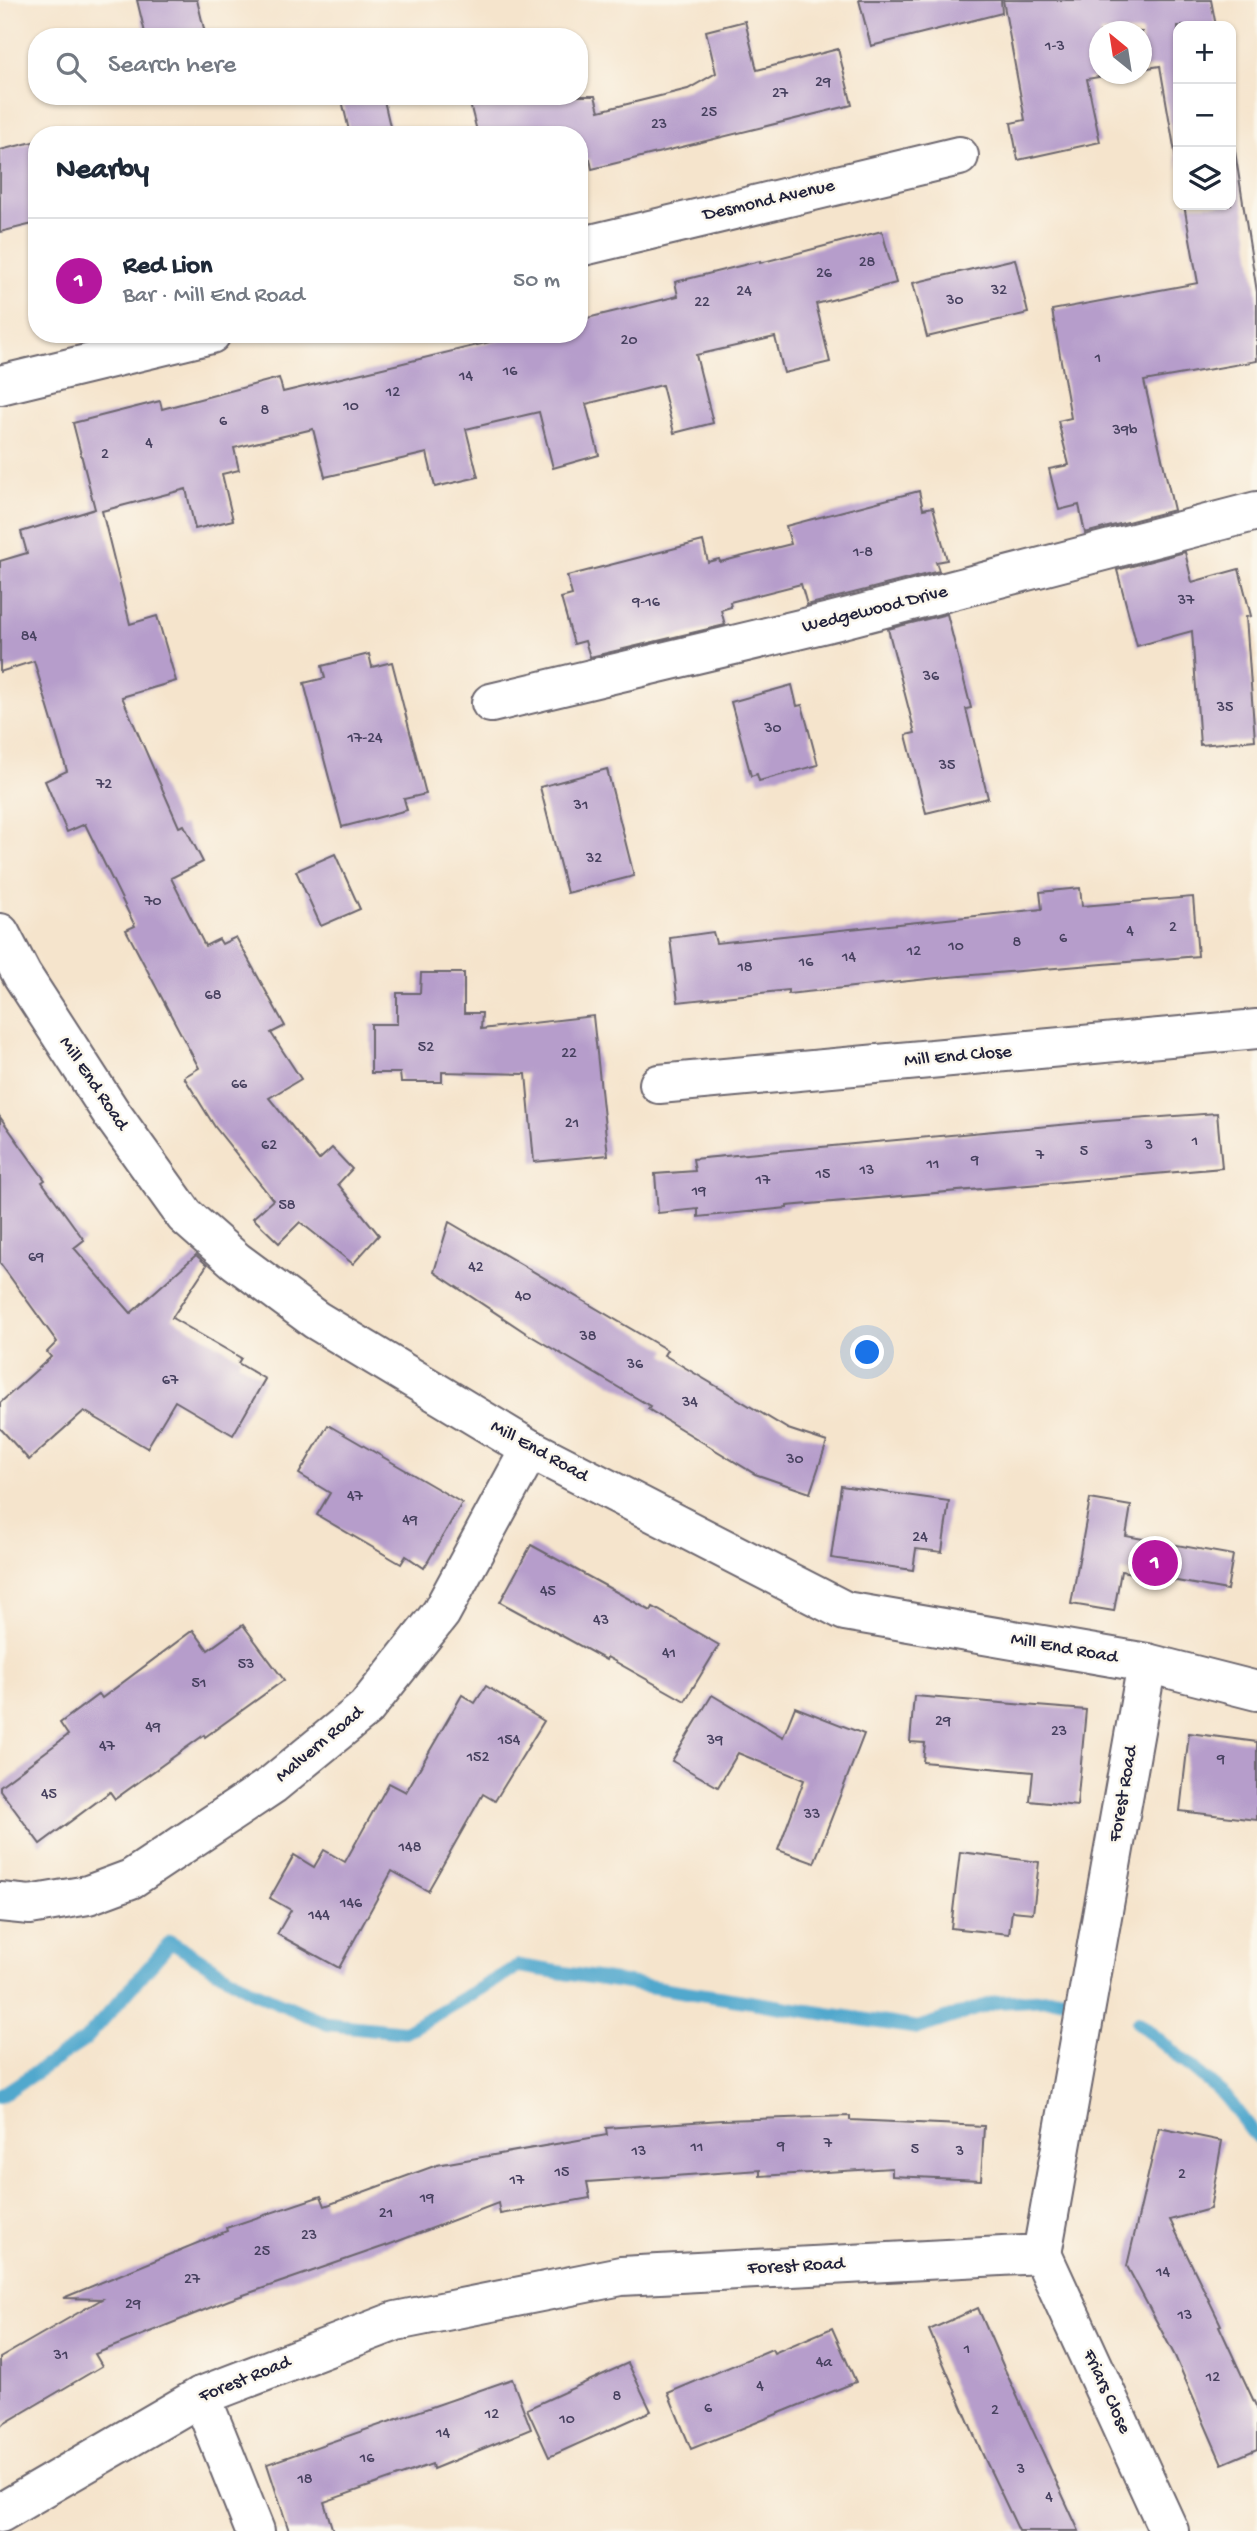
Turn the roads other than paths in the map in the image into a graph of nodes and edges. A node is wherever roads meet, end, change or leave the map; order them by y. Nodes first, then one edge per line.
1 (959, 156) dead end
2 (588, 245) edge
3 (173, 343) edge
4 (0, 384) edge
5 (1257, 511) edge
6 (491, 703) dead end
7 (0, 933) edge
8 (1257, 1030) edge
9 (659, 1084) dead end
10 (530, 1449) junction
11 (1147, 1663) junction
12 (1257, 1691) edge
13 (0, 1902) edge
14 (1042, 2254) junction
15 (201, 2396) junction
16 (0, 2514) edge
17 (255, 2531) edge
18 (1169, 2531) edge

1 - 2 street, Desmond Avenue
3 - 4 street
5 - 6 street, Wedgewood Drive
7 - 10 street, Mill End Road
8 - 9 street, Mill End Close
10 - 11 street, Mill End Road
10 - 13 street, Malvern Road
11 - 12 street, Mill End Road
11 - 14 street, Forest Road
14 - 15 street, Forest Road
14 - 18 street, Friars Close
15 - 16 street, Forest Road
15 - 17 street

